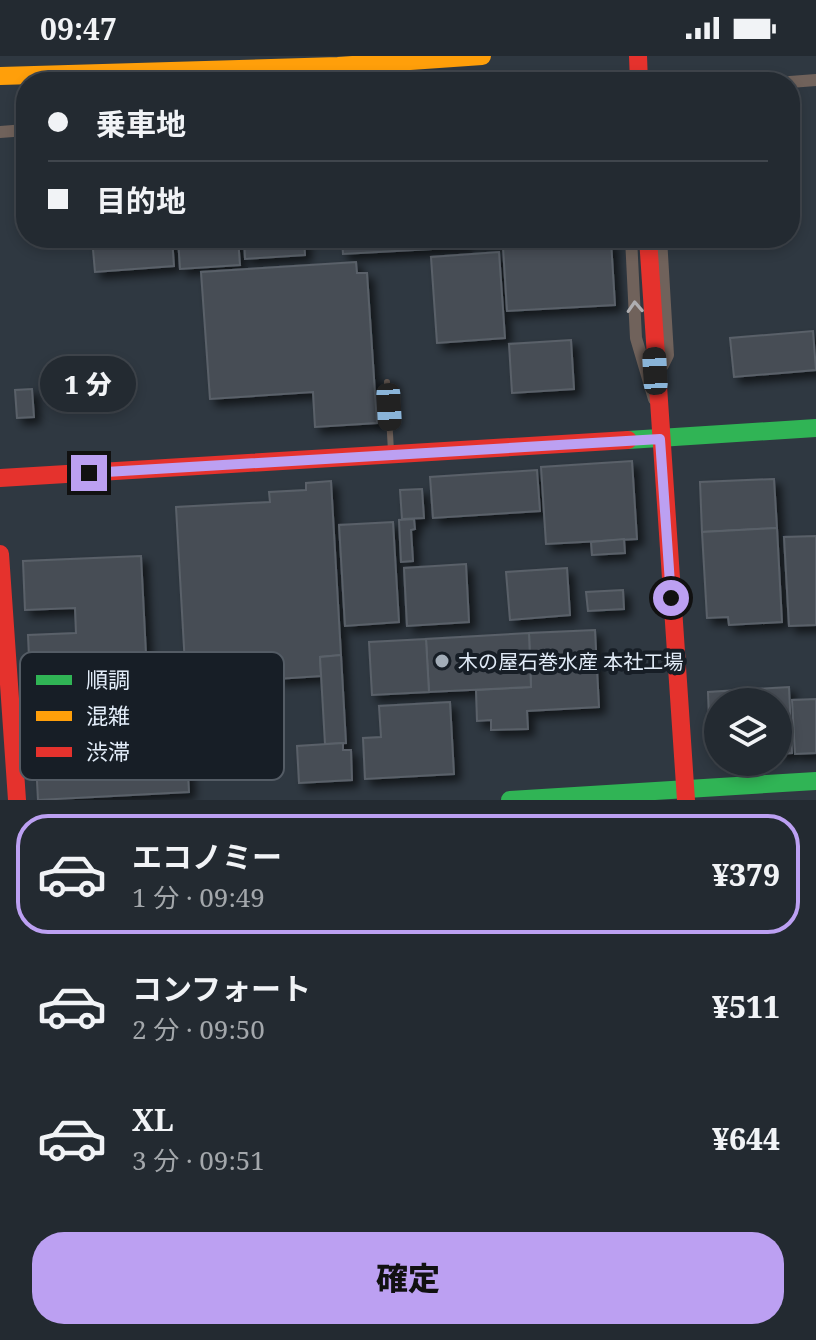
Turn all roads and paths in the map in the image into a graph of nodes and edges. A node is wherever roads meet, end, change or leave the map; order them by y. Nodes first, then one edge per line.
1 (482, 56) edge
2 (135, 72) edge
3 (632, 248) edge
4 (649, 248) edge
5 (662, 248) edge
6 (655, 371) junction
7 (387, 382) dead end
8 (658, 410) junction
9 (816, 428) edge
10 (660, 439) junction
11 (391, 455) junction
12 (0, 478) edge
13 (0, 554) edge
14 (7, 772) edge
15 (816, 781) edge
16 (686, 794) edge
17 (17, 800) edge
18 (510, 800) edge

1 - 2 street
8 -> 3 street
4 - 6 street
5 - 6 street
6 - 8 street
7 - 11 lane
8 - 10 street
9 - 10 street
10 - 11 street
10 - 16 street
11 - 12 street
13 - 14 street
14 - 17 street
15 - 16 street
16 - 18 street

